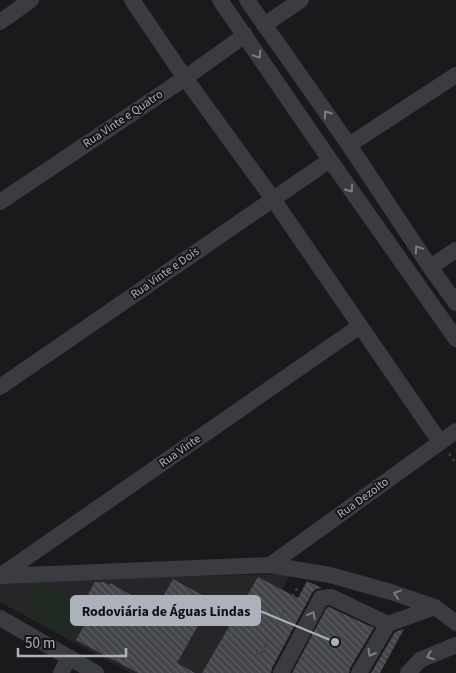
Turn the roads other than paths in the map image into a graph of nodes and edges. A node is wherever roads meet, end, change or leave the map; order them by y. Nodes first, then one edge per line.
1 (31, 0) edge
2 (132, 0) edge
3 (220, 0) edge
4 (247, 0) edge
5 (301, 0) edge
6 (0, 22) edge
7 (264, 25) junction
8 (245, 35) junction
9 (456, 75) edge
10 (185, 78) junction
11 (349, 146) junction
12 (330, 160) junction
13 (272, 199) junction
14 (0, 202) edge
15 (456, 250) edge
16 (430, 267) junction
17 (456, 303) edge
18 (360, 326) junction
19 (456, 340) edge
20 (0, 387) edge
21 (456, 431) edge
22 (440, 442) junction
23 (270, 565) junction
24 (0, 576) edge
25 (435, 607) junction
26 (0, 618) edge
27 (456, 622) edge
28 (388, 624) junction
29 (456, 645) edge
30 (69, 658) junction
31 (61, 673) edge
32 (96, 673) edge
33 (281, 673) edge
34 (359, 673) edge
35 (408, 673) edge

1 - 6 street
2 - 10 street
3 - 8 street
4 - 7 street
5 - 7 street
11 -> 7 street
8 - 10 street, Rua Vinte e Quatro
8 -> 12 street
9 - 11 street
10 - 13 street
10 - 14 street, Rua Vinte e Quatro
16 -> 11 street
12 - 13 street, Rua Vinte e Dois
12 -> 19 street
13 - 18 street
13 - 20 street, Rua Vinte e Dois
15 - 16 street
16 - 17 street
18 - 22 street
18 - 24 street, Rua Vinte
21 - 22 street, Rua Dezoito
22 - 23 street, Rua Dezoito
23 - 24 street
25 -> 23 street
25 - 27 street
25 - 28 street
26 - 30 street
33 -> 28 street
28 -> 34 street
29 -> 35 street
30 - 31 street
30 - 32 street

